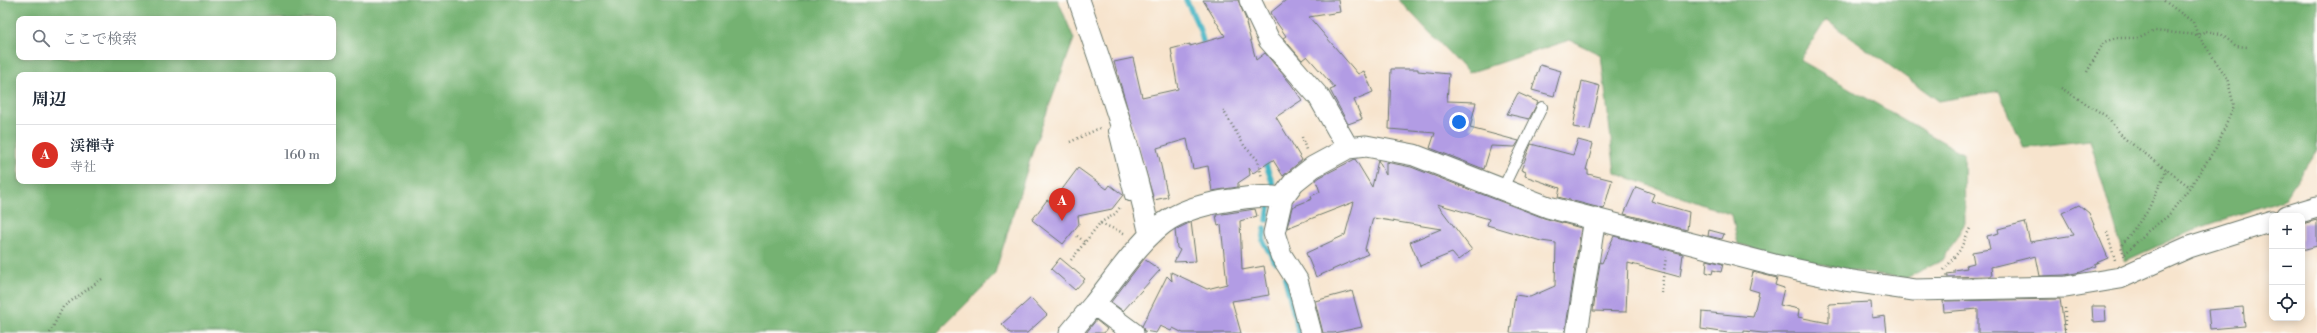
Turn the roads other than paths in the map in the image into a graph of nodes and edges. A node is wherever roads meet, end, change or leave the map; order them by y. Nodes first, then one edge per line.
1 (1079, 0) edge
2 (1250, 0) edge
3 (1542, 107) dead end
4 (1121, 119) junction
5 (1348, 148) junction
6 (1503, 188) junction
7 (1130, 196) road end
8 (1273, 197) junction
9 (2317, 207) edge
10 (2297, 213) edge
11 (1595, 218) junction
12 (2269, 222) edge
13 (1150, 235) junction
14 (1094, 304) junction
15 (1070, 333) edge
16 (1133, 333) edge
17 (1310, 333) edge
18 (1577, 333) edge

1 - 4 street
2 - 5 street
3 - 6 lane
4 - 7 lane
4 - 13 street
5 - 6 street
5 - 8 street
6 - 11 street
8 - 13 street
8 - 17 street
9 - 10 street
11 - 12 street
11 - 18 street
13 - 14 street
14 - 15 street
14 - 16 street

